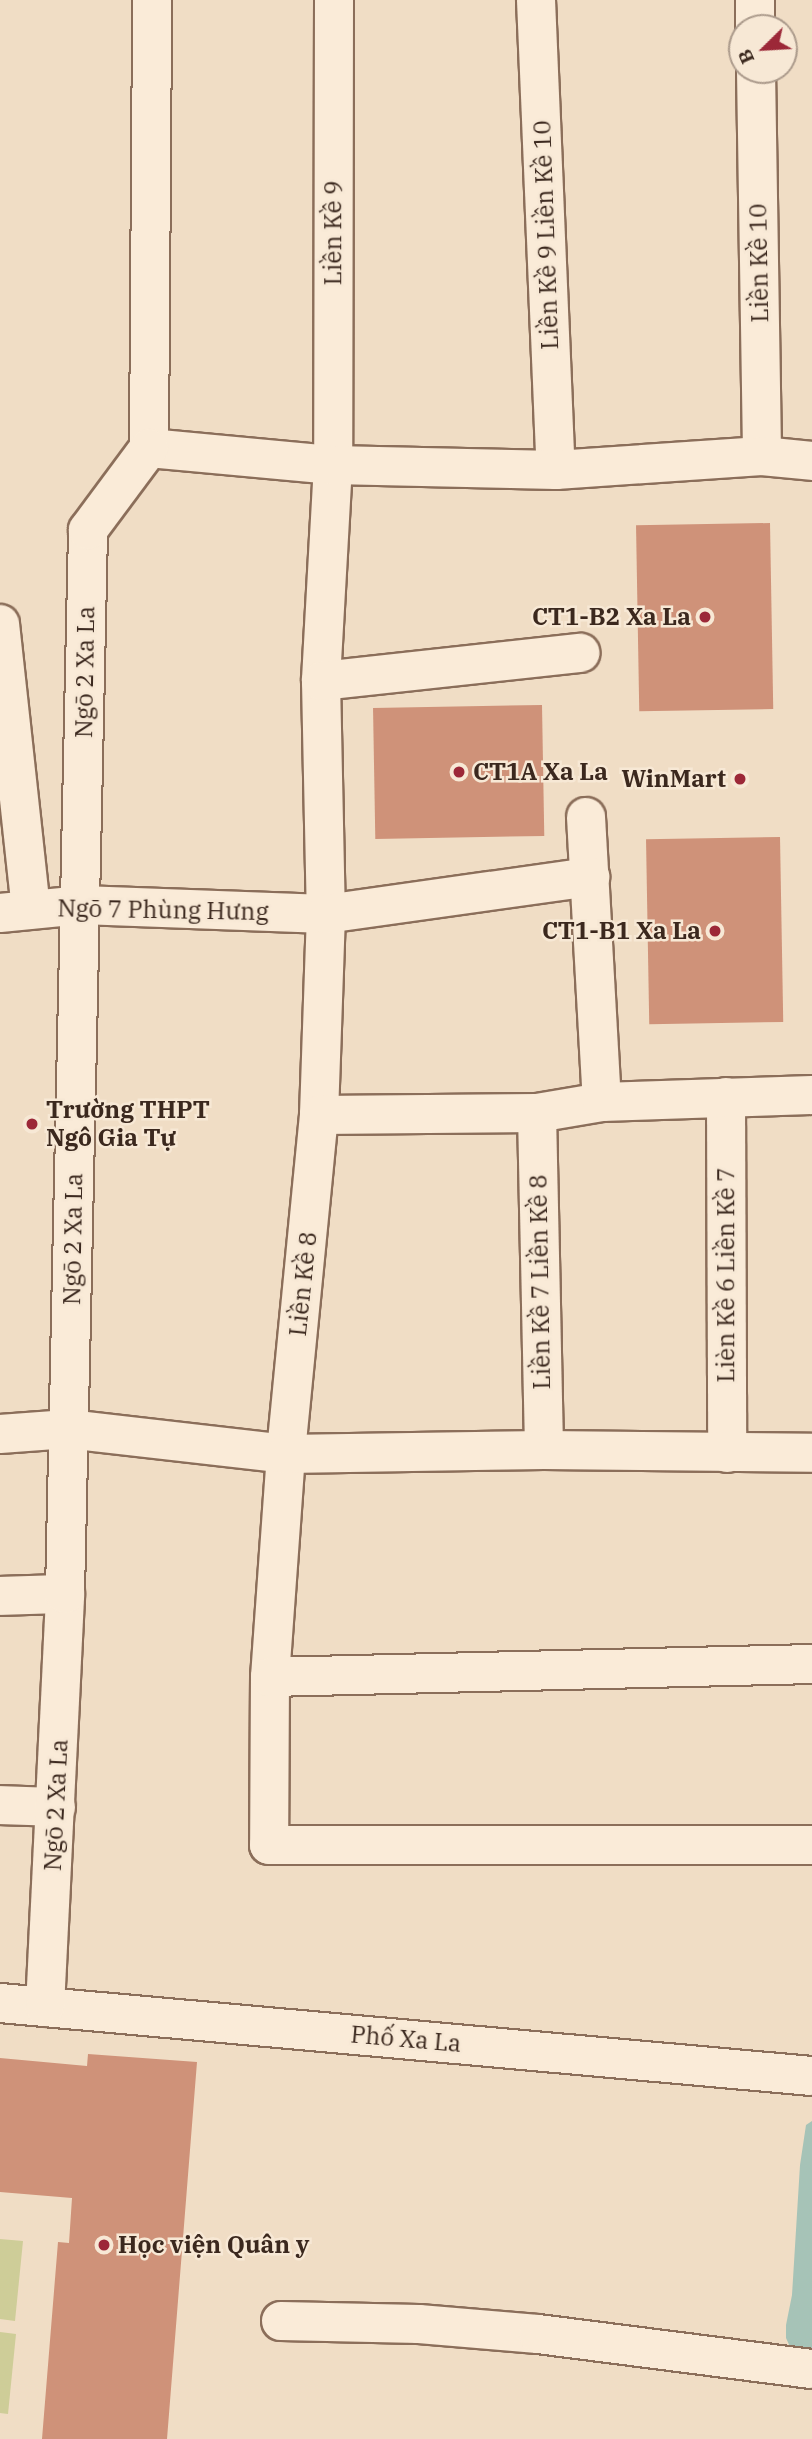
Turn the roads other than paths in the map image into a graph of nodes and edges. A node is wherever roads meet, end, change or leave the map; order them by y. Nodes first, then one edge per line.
1 (152, 0) edge
2 (334, 0) edge
3 (536, 0) edge
4 (756, 84) edge
5 (149, 448) junction
6 (762, 456) junction
7 (812, 461) edge
8 (333, 465) junction
9 (556, 470) junction
10 (0, 624) edge
11 (580, 653) dead end
12 (321, 681) junction
13 (586, 817) dead end
14 (590, 877) junction
15 (81, 905) junction
16 (15, 911) edge
17 (326, 915) junction
18 (812, 1095) edge
19 (726, 1097) junction
20 (602, 1102) junction
21 (537, 1113) junction
22 (320, 1115) junction
23 (68, 1429) junction
24 (0, 1434) edge
25 (544, 1450) junction
26 (727, 1453) junction
27 (812, 1453) edge
28 (286, 1454) junction
29 (65, 1594) junction
30 (0, 1596) edge
31 (812, 1664) edge
32 (270, 1677) junction
33 (0, 1805) edge
34 (57, 1807) junction
35 (812, 1845) edge
36 (0, 2003) edge
37 (45, 2007) junction
38 (812, 2076) edge
39 (281, 2322) dead end
40 (812, 2369) edge

1 - 5 street
2 - 8 street, Liền Kề 9
3 - 9 street, Liền Kề 9 Liền Kề 10
4 - 6 street, Liền Kề 10
5 - 8 street
5 - 15 street, Ngõ 2 Xa La
6 - 7 street
6 - 9 street
8 - 9 street
8 - 12 street, Liền Kề 9
10 - 16 street
11 - 12 street
12 - 17 street, Liền Kề 8
13 - 14 street
14 - 17 street, Ngõ 7 Phùng Hưng
14 - 20 street
15 - 16 street, Ngõ 7 Phùng Hưng
15 - 17 street, Ngõ 7 Phùng Hưng
15 - 23 street, Ngõ 2 Xa La
17 - 22 street, Liền Kề 8
18 - 19 street
19 - 20 street
19 - 26 street, Lièn Kề 6 Liền Kề 7
20 - 21 street
21 - 22 street
21 - 25 street, Liền Kề 7 Liền Kề 8
22 - 28 street, Liền Kề 8
23 - 24 street
23 - 28 street
23 - 29 street, Ngõ 2 Xa La
25 - 26 street
25 - 28 street
26 - 27 street
28 - 32 street, Liền Kề 8
29 - 30 street
29 - 34 street, Ngõ 2 Xa La
31 - 32 street
32 - 35 street, Liền Kề 8
33 - 34 street
34 - 37 street, Ngõ 2 Xa La
36 - 37 street, Phố Xa La
37 - 38 street, Phố Xa La
39 - 40 street

